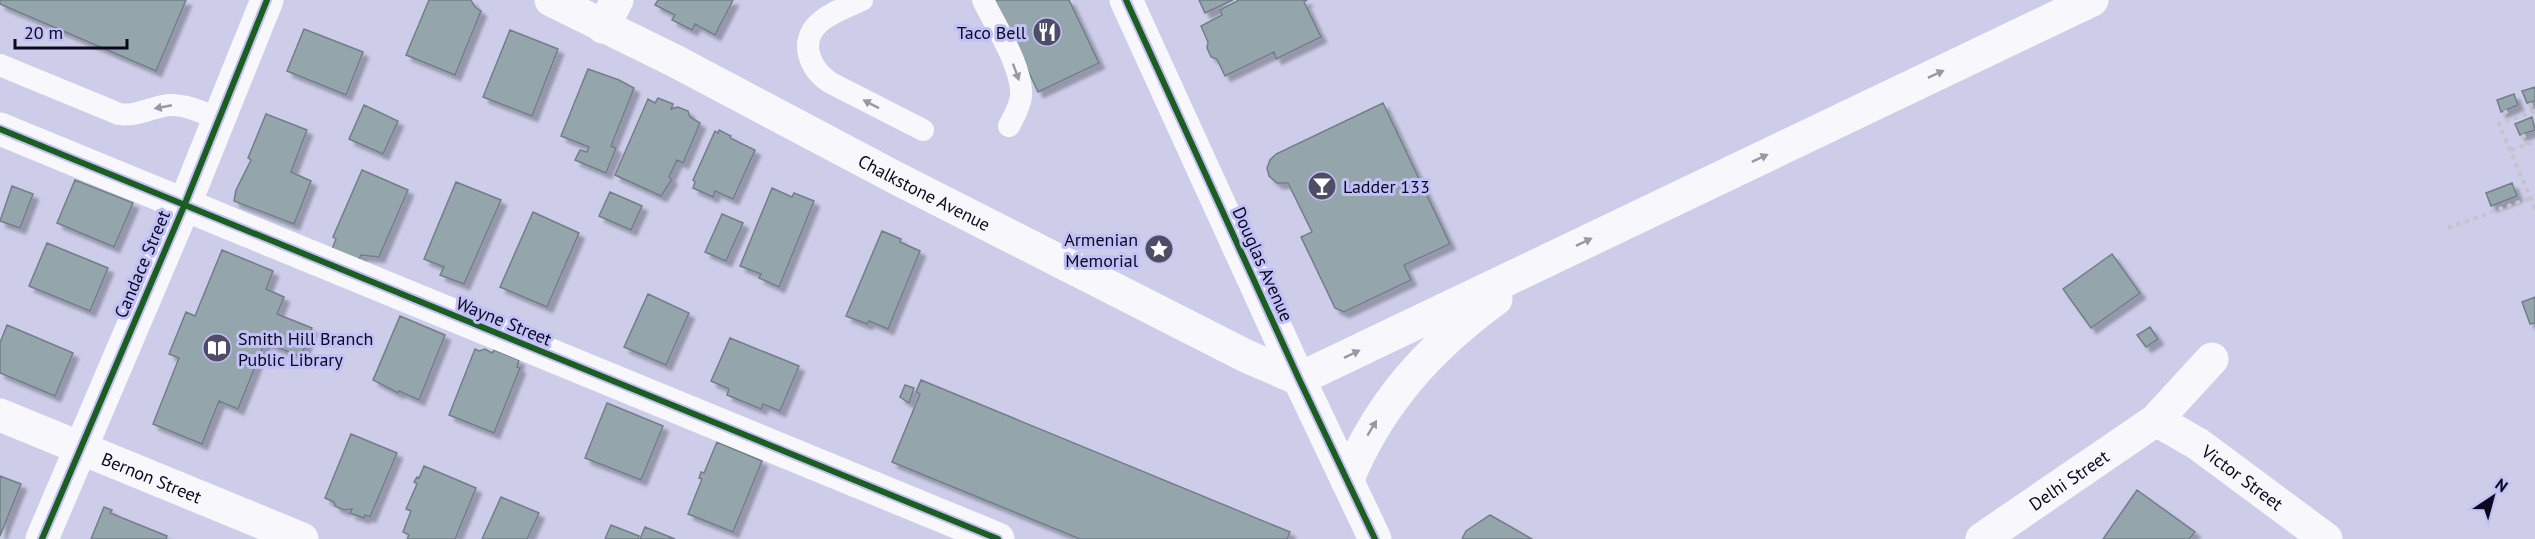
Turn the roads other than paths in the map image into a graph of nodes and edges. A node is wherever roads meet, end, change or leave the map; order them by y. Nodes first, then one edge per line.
1 (267, 0) edge
2 (551, 0) edge
3 (862, 0) edge
4 (983, 0) edge
5 (1126, 0) edge
6 (2092, 0) edge
7 (610, 13) edge
8 (0, 65) edge
9 (219, 119) junction
10 (1009, 126) dead end
11 (0, 129) edge
12 (923, 130) dead end
13 (184, 206) junction
14 (1555, 256) junction
15 (2212, 359) dead end
16 (1299, 380) junction
17 (0, 415) edge
18 (2156, 420) junction
19 (80, 446) junction
20 (1347, 481) junction
21 (42, 539) edge
22 (302, 539) edge
23 (998, 539) edge
24 (1375, 539) edge
25 (1982, 539) edge
26 (2326, 539) edge

1 - 9 main road, Candace Street
2 - 7 main road, Chalkstone Avenue
12 -> 3 lane
4 -> 10 lane
5 - 16 main road, Douglas Avenue
14 -> 6 main road
7 - 16 main road, Chalkstone Avenue
9 -> 8 lane
9 - 13 main road, Candace Street
11 - 13 main road, Wayne Street
13 - 19 main road, Candace Street
13 - 23 main road, Wayne Street
16 -> 14 main road
20 -> 14 main road
15 - 18 main road, Delhi Street
16 - 20 main road, Douglas Avenue
17 - 19 main road, Bernon Street
18 - 25 main road, Delhi Street
18 - 26 main road, Victor Street
19 - 21 main road, Candace Street
19 - 22 main road, Bernon Street
20 - 24 main road, Douglas Avenue

